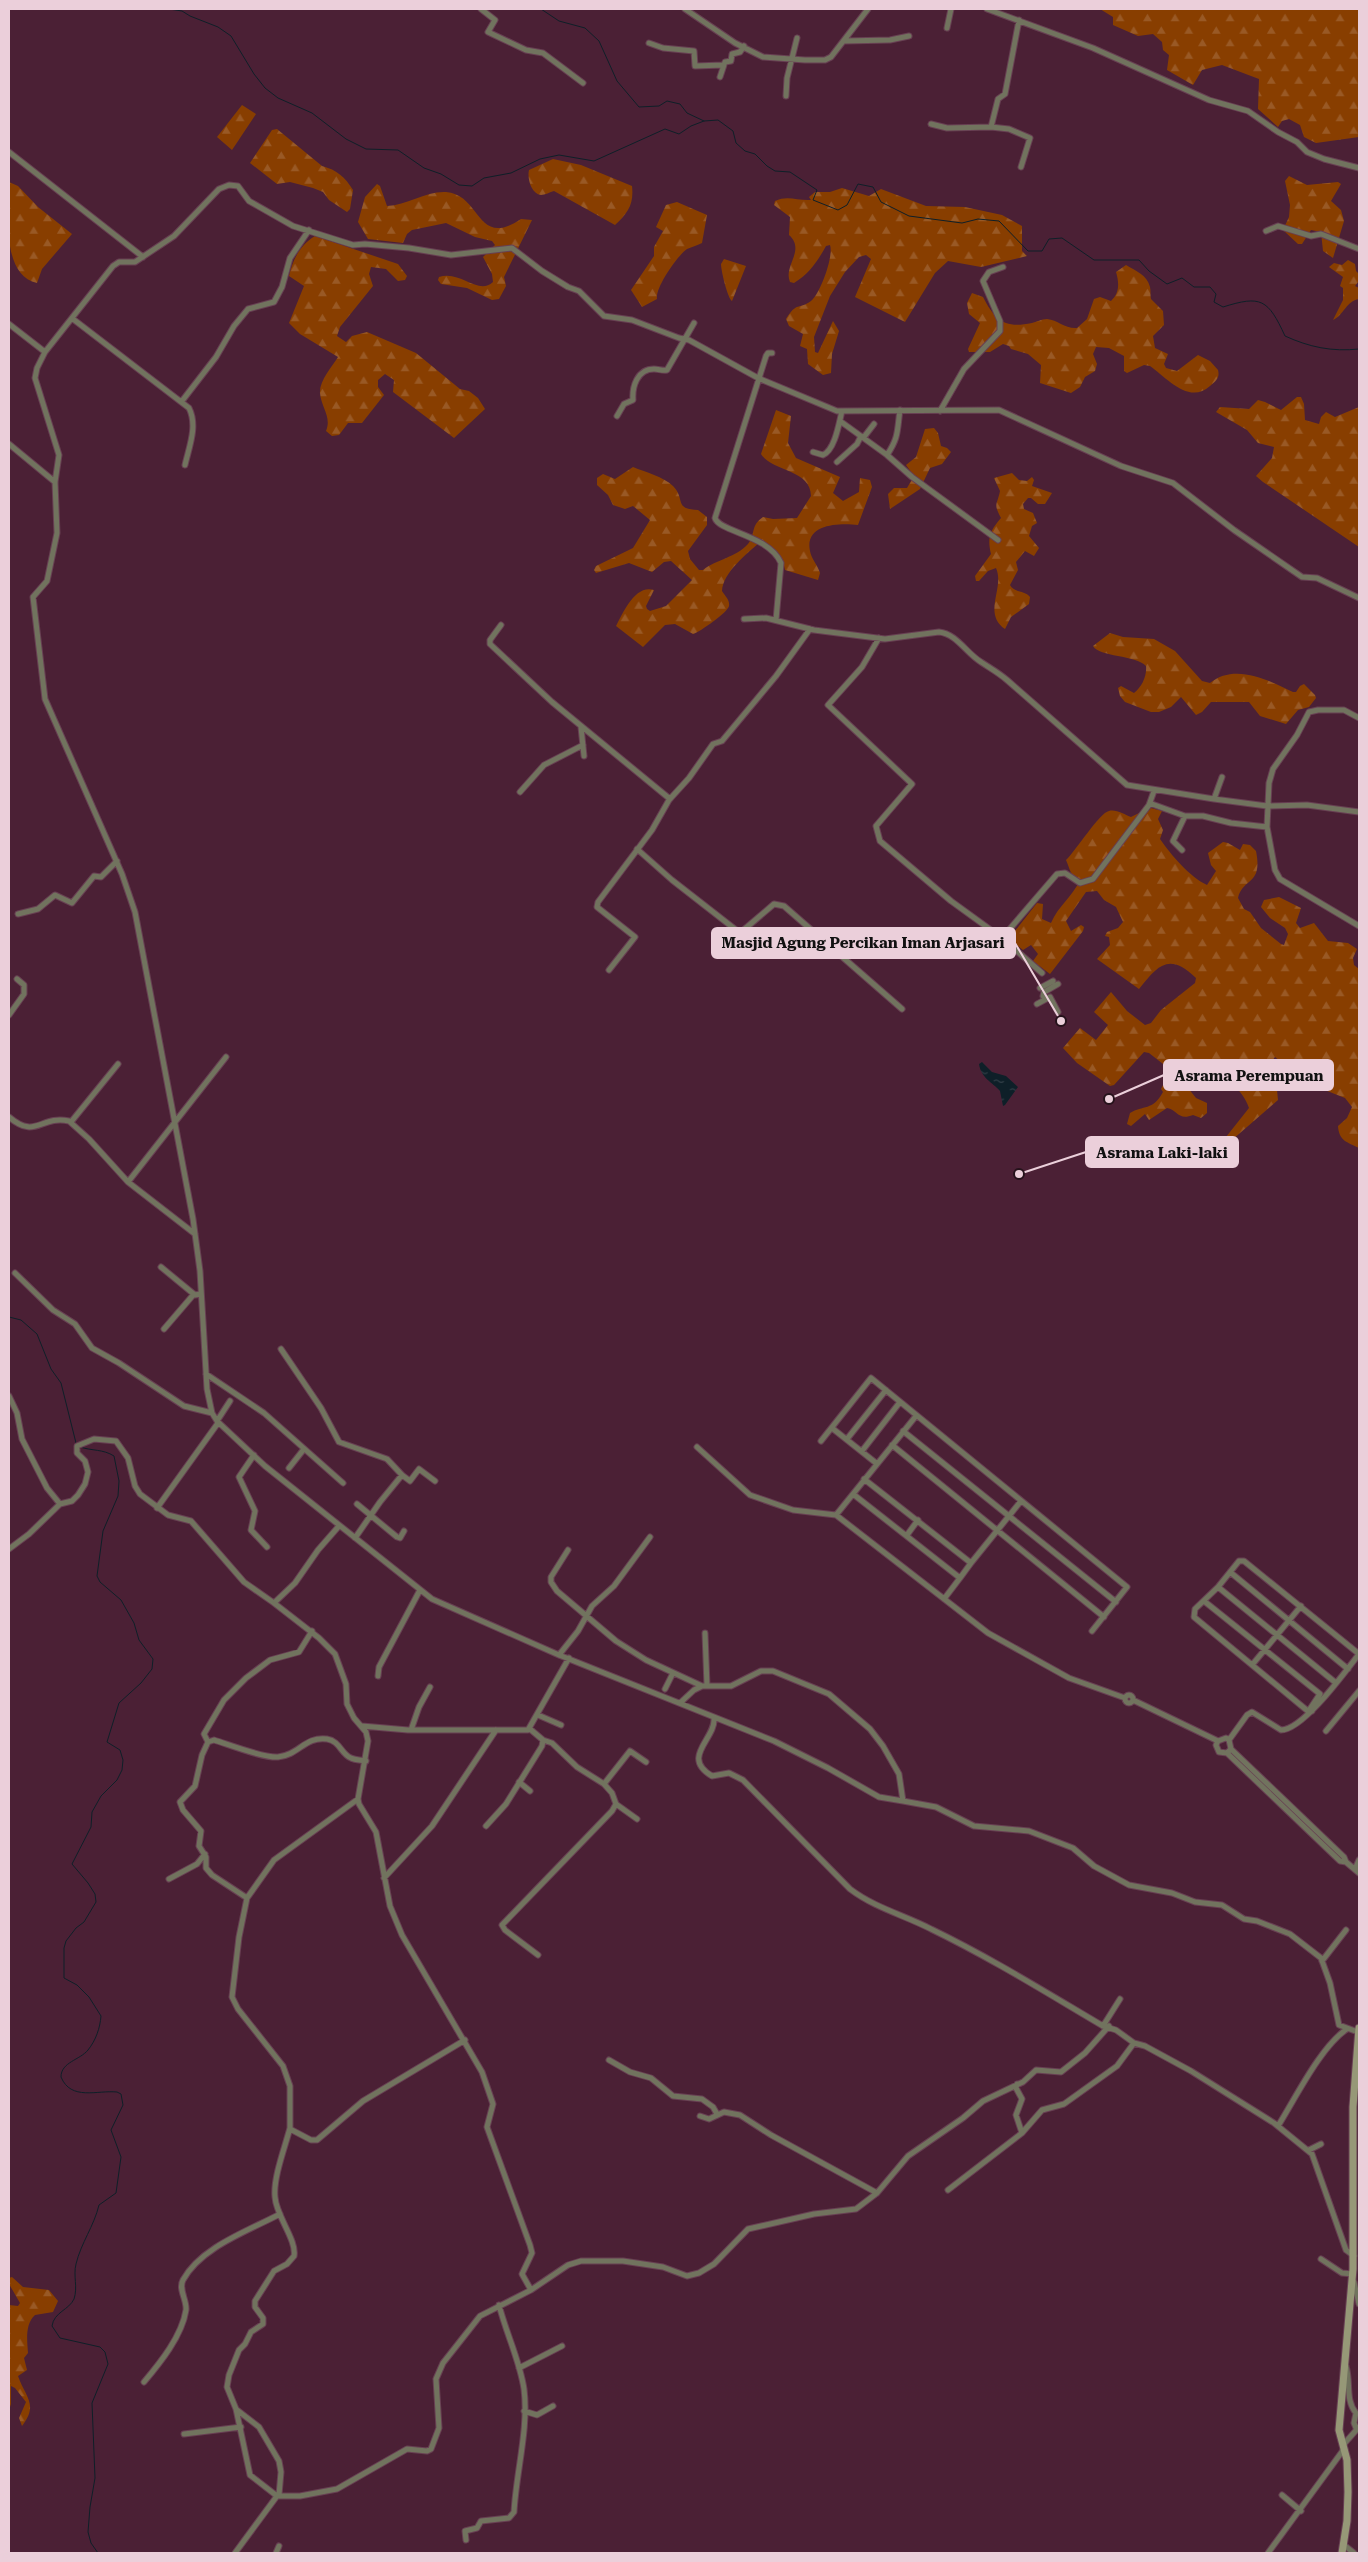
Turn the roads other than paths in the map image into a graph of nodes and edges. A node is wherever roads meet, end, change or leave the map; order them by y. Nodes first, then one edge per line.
1 (481, 9) edge
2 (685, 9) edge
3 (868, 9) edge
4 (951, 9) edge
5 (987, 9) edge
6 (1019, 20) junction
7 (947, 28) dead end
8 (909, 36) dead end
9 (796, 38) dead end
10 (844, 41) junction
11 (649, 43) dead end
12 (744, 46) junction
13 (791, 59) junction
14 (723, 65) junction
15 (720, 77) dead end
16 (583, 83) dead end
17 (786, 96) dead end
18 (931, 124) dead end
19 (991, 127) junction
20 (9, 152) edge
21 (1021, 167) dead end
22 (1359, 168) edge
23 (309, 230) junction
24 (1266, 231) dead end
25 (1359, 249) edge
26 (143, 257) junction
27 (1003, 267) dead end
28 (73, 319) junction
29 (694, 323) dead end
30 (9, 324) edge
31 (685, 339) junction
32 (44, 352) junction
33 (772, 354) dead end
34 (760, 379) junction
35 (182, 401) junction
36 (900, 410) junction
37 (842, 411) junction
38 (940, 411) junction
39 (617, 416) dead end
40 (840, 421) junction
41 (874, 424) dead end
42 (862, 436) junction
43 (9, 444) edge
44 (813, 452) dead end
45 (887, 455) junction
46 (837, 462) dead end
47 (184, 465) dead end
48 (55, 482) junction
49 (998, 540) dead end
50 (1359, 598) edge
51 (744, 619) dead end
52 (776, 620) junction
53 (501, 625) dead end
54 (810, 629) junction
55 (880, 638) junction
56 (1359, 718) edge
57 (581, 727) junction
58 (583, 745) junction
59 (584, 756) dead end
60 (1222, 777) dead end
61 (1154, 790) junction
62 (520, 792) dead end
63 (670, 799) junction
64 (1214, 799) junction
65 (1148, 805) junction
66 (1267, 806) junction
67 (1359, 812) edge
68 (1185, 816) junction
69 (1267, 828) junction
70 (637, 849) junction
71 (1182, 850) dead end
72 (116, 861) junction
73 (18, 914) dead end
74 (1359, 926) edge
75 (1002, 938) junction
76 (609, 970) dead end
77 (1042, 973) dead end
78 (17, 979) dead end
79 (1037, 1004) dead end
80 (902, 1009) dead end
81 (1058, 1012) dead end
82 (9, 1015) edge
83 (226, 1057) dead end
84 (118, 1064) dead end
85 (9, 1117) edge
86 (71, 1122) junction
87 (175, 1123) junction
88 (128, 1182) junction
89 (195, 1234) junction
90 (161, 1267) dead end
91 (15, 1273) dead end
92 (194, 1294) junction
93 (200, 1294) junction
94 (164, 1329) dead end
95 (282, 1349) dead end
96 (206, 1374) junction
97 (886, 1390) junction
98 (9, 1396) edge
99 (230, 1401) dead end
100 (900, 1402) junction
101 (212, 1413) junction
102 (916, 1416) junction
103 (218, 1422) junction
104 (832, 1428) junction
105 (903, 1430) junction
106 (847, 1440) junction
107 (821, 1441) dead end
108 (892, 1445) junction
109 (697, 1447) dead end
110 (304, 1449) junction
111 (862, 1451) junction
112 (254, 1455) junction
113 (876, 1463) junction
114 (289, 1468) dead end
115 (402, 1475) junction
116 (864, 1478) junction
117 (435, 1481) dead end
118 (343, 1483) dead end
119 (853, 1494) junction
120 (1021, 1501) junction
121 (60, 1504) junction
122 (357, 1504) dead end
123 (156, 1508) junction
124 (372, 1515) junction
125 (836, 1515) junction
126 (1009, 1516) junction
127 (918, 1520) junction
128 (339, 1526) junction
129 (997, 1531) junction
130 (404, 1532) dead end
131 (907, 1536) junction
132 (650, 1537) dead end
133 (355, 1538) junction
134 (267, 1547) dead end
135 (9, 1549) edge
136 (568, 1550) dead end
137 (972, 1563) junction
138 (1230, 1572) junction
139 (960, 1578) junction
140 (1218, 1587) junction
141 (420, 1590) junction
142 (944, 1598) junction
143 (1204, 1601) junction
144 (1116, 1602) junction
145 (274, 1603) junction
146 (1301, 1606) junction
147 (1104, 1617) junction
148 (587, 1618) junction
149 (1290, 1620) junction
150 (312, 1631) junction
151 (1092, 1631) dead end
152 (705, 1633) dead end
153 (1277, 1634) junction
154 (1265, 1649) junction
155 (559, 1654) junction
156 (1359, 1654) edge
157 (569, 1658) junction
158 (1252, 1665) junction
159 (1348, 1669) junction
160 (673, 1674) junction
161 (378, 1676) dead end
162 (1336, 1683) junction
163 (705, 1686) junction
164 (430, 1688) dead end
165 (664, 1689) dead end
166 (1359, 1691) edge
167 (680, 1703) junction
168 (1311, 1712) junction
169 (538, 1715) junction
170 (714, 1718) junction
171 (561, 1725) dead end
172 (362, 1726) junction
173 (530, 1729) junction
174 (411, 1730) junction
175 (496, 1730) junction
176 (1326, 1731) dead end
177 (543, 1740) junction
178 (1230, 1740) junction
179 (1218, 1741) junction
180 (208, 1742) junction
181 (1229, 1751) junction
182 (366, 1761) junction
183 (646, 1762) dead end
184 (519, 1782) junction
185 (604, 1784) junction
186 (530, 1791) dead end
187 (358, 1799) junction
188 (903, 1801) junction
189 (616, 1804) junction
190 (637, 1819) dead end
191 (486, 1826) dead end
192 (205, 1854) junction
193 (1359, 1860) edge
194 (1357, 1871) edge
195 (384, 1878) junction
196 (169, 1879) dead end
197 (247, 1898) junction
198 (1346, 1930) dead end
199 (538, 1956) dead end
200 (1322, 1961) junction
201 (1120, 1999) dead end
202 (1106, 2026) junction
203 (1347, 2029) junction
204 (1358, 2030) edge
205 (465, 2040) junction
206 (1134, 2043) junction
207 (1358, 2052) edge
208 (609, 2060) dead end
209 (1358, 2069) edge
210 (1017, 2084) junction
211 (717, 2114) junction
212 (700, 2116) dead end
213 (1278, 2126) junction
214 (290, 2128) junction
215 (1022, 2133) junction
216 (1321, 2144) dead end
217 (1309, 2150) junction
218 (948, 2190) dead end
219 (877, 2193) junction
220 (280, 2214) junction
221 (1354, 2256) junction
222 (1321, 2260) dead end
223 (1353, 2275) junction
224 (531, 2290) junction
225 (1359, 2304) edge
226 (500, 2305) junction
227 (562, 2346) dead end
228 (1345, 2363) junction
229 (519, 2368) junction
230 (144, 2382) dead end
231 (553, 2406) dead end
232 (236, 2409) junction
233 (524, 2411) junction
234 (240, 2427) junction
235 (1358, 2428) edge
236 (184, 2434) dead end
237 (1344, 2447) junction
238 (1282, 2495) dead end
239 (278, 2496) junction
240 (1301, 2511) junction
241 (466, 2540) dead end
242 (1344, 2545) junction
243 (279, 2546) dead end
244 (235, 2553) edge
245 (276, 2553) edge
246 (1268, 2553) edge
247 (1342, 2553) edge
248 (1354, 2553) edge

1 - 16 street
2 - 12 street
3 - 10 street
4 - 7 street
5 - 6 street
6 - 19 street
6 - 22 street
8 - 10 street
9 - 13 street
10 - 13 street
11 - 14 street
12 - 13 street
12 - 14 street
13 - 17 street
14 - 15 street
18 - 19 street
19 - 21 street
20 - 26 street
23 - 26 street
23 - 31 street
23 - 35 street
24 - 25 street
26 - 28 street
27 - 38 street
28 - 32 street
28 - 35 street
29 - 31 street
30 - 32 street
31 - 34 street
31 - 39 street
32 - 48 street
33 - 34 street
34 - 37 street
34 - 52 street
35 - 47 street
36 - 37 street
36 - 38 street
36 - 45 street
37 - 40 street
38 - 50 street
40 - 42 street
40 - 44 street
41 - 42 street
42 - 45 street
42 - 46 street
43 - 48 street
45 - 49 street
48 - 72 street
51 - 52 street
52 - 54 street
53 - 57 street
54 - 55 street
54 - 63 street
55 - 61 street
55 - 75 street
56 - 66 street
57 - 58 street
57 - 63 street
58 - 59 street
58 - 62 street
60 - 64 street
61 - 64 street
61 - 65 street
63 - 70 street
64 - 66 street
65 - 68 street
65 - 75 street
66 - 67 street
66 - 69 street
68 - 69 street
68 - 71 street
69 - 74 street
70 - 76 street
70 - 80 street
72 - 73 street
72 - 87 street
75 - 77 street
78 - 82 street
79 - 81 street
83 - 87 street
84 - 86 street
85 - 86 street
86 - 88 street
87 - 88 street
87 - 89 street
88 - 89 street
89 - 93 street
90 - 92 street
91 - 101 street
92 - 93 street
92 - 94 street
93 - 96 street
95 - 115 street
96 - 101 street
96 - 110 street
97 - 100 street
97 - 104 street
97 - 106 street
98 - 121 street
99 - 103 street
100 - 102 street
100 - 111 street
101 - 103 street
102 - 105 street
102 - 120 street
103 - 112 street
103 - 123 street
104 - 106 street
104 - 107 street
105 - 108 street
105 - 126 street
106 - 111 street
108 - 113 street
108 - 129 street
109 - 125 street
110 - 114 street
110 - 118 street
111 - 113 street
112 - 128 street
112 - 134 street
113 - 116 street
115 - 117 street
115 - 124 street
116 - 119 street
116 - 127 street
119 - 125 street
119 - 131 street
120 - 126 street
120 - 144 street
121 - 123 street
121 - 135 street
122 - 124 street
123 - 145 street
124 - 130 street
124 - 133 street
125 - 142 street
126 - 129 street
126 - 144 street
127 - 131 street
127 - 137 street
128 - 133 street
128 - 145 street
129 - 137 street
129 - 147 street
131 - 139 street
132 - 148 street
133 - 141 street
136 - 148 street
137 - 139 street
138 - 140 street
138 - 146 street
138 - 149 street
139 - 142 street
140 - 143 street
140 - 153 street
141 - 155 street
141 - 161 street
142 - 179 street
143 - 154 street
143 - 158 street
144 - 147 street
145 - 150 street
146 - 149 street
146 - 156 street
147 - 151 street
148 - 155 street
148 - 160 street
149 - 153 street
149 - 159 street
150 - 172 street
150 - 180 street
152 - 163 street
153 - 154 street
153 - 162 street
154 - 158 street
154 - 168 street
155 - 157 street
156 - 159 street
157 - 167 street
157 - 169 street
158 - 168 street
159 - 162 street
160 - 163 street
160 - 165 street
162 - 168 street
163 - 167 street
163 - 188 street
164 - 174 street
166 - 176 street
167 - 170 street
168 - 178 street
169 - 171 street
169 - 173 street
170 - 188 street
170 - 202 street
172 - 174 street
172 - 182 street
173 - 175 street
173 - 177 street
174 - 175 street
175 - 195 street
177 - 184 street
177 - 185 street
178 - 179 street
178 - 181 street
179 - 181 street
180 - 182 street
180 - 192 street
181 - 194 street
182 - 187 street
183 - 185 street
184 - 186 street
184 - 191 street
185 - 189 street
187 - 195 street
187 - 197 street
188 - 200 street
189 - 190 street
189 - 199 street
192 - 196 street
192 - 197 street
193 - 194 street
195 - 205 street
197 - 214 street
198 - 200 street
200 - 203 street
201 - 202 street
202 - 206 street
202 - 210 street
203 - 204 street
203 - 213 street
204 - 207 street
205 - 214 street
205 - 224 street
206 - 213 street
206 - 215 street
207 - 209 street
208 - 211 street
209 - 221 street
210 - 215 street
210 - 219 street
211 - 212 street
211 - 219 street
213 - 217 street
214 - 220 street
215 - 218 street
216 - 217 street
217 - 221 street
219 - 224 street
220 - 230 street
220 - 232 street
221 - 223 street
222 - 223 street
223 - 225 street
223 - 228 street
224 - 226 street
226 - 229 street
226 - 239 street
227 - 229 street
228 - 235 street
228 - 237 street
229 - 233 street
231 - 233 street
232 - 234 street
232 - 239 street
233 - 241 street
234 - 236 street
234 - 239 street
235 - 237 street
237 - 240 street
237 - 242 street
238 - 240 street
239 - 244 street
240 - 246 street
242 - 247 street
242 - 248 street
243 - 245 street

